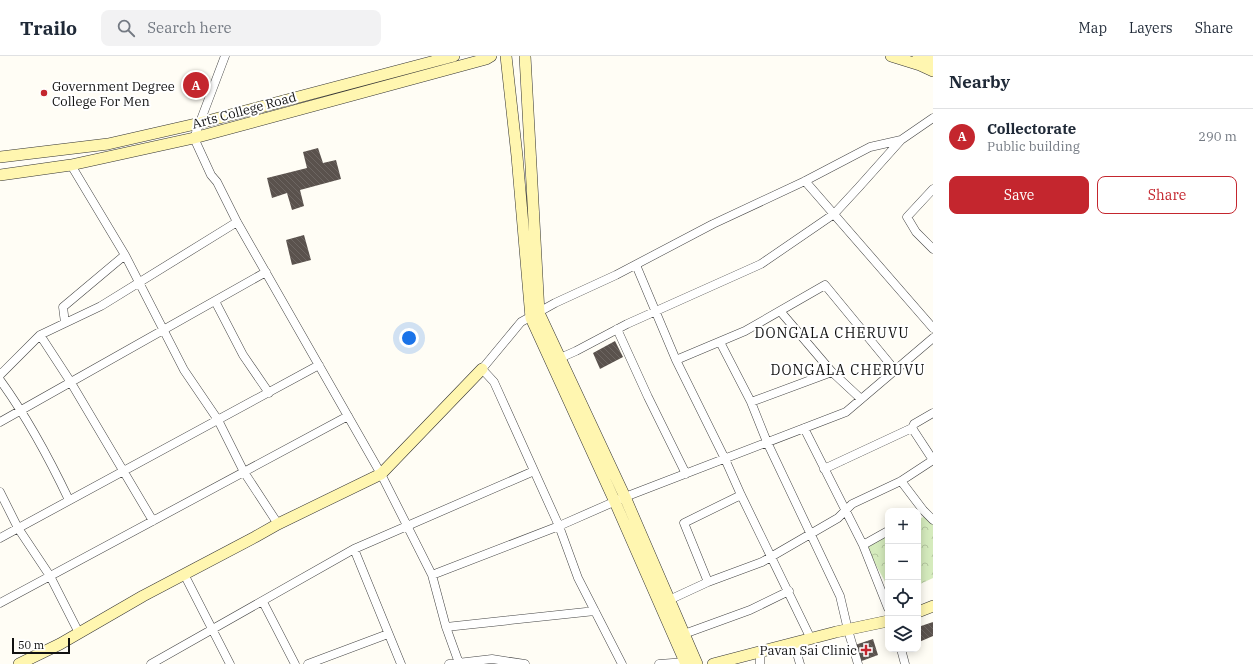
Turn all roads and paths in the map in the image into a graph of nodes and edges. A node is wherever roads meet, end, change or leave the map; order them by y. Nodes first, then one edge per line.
1 (224, 56) edge
2 (454, 56) edge
3 (491, 56) edge
4 (506, 56) edge
5 (525, 56) edge
6 (891, 56) edge
7 (933, 71) edge
8 (933, 118) edge
9 (200, 123) junction
10 (194, 138) junction
11 (901, 140) junction
12 (0, 157) edge
13 (71, 165) junction
14 (0, 175) edge
15 (805, 181) junction
16 (933, 190) edge
17 (834, 214) junction
18 (237, 222) junction
19 (933, 249) edge
20 (125, 255) junction
21 (636, 265) junction
22 (266, 272) junction
23 (139, 283) junction
24 (215, 301) junction
25 (655, 311) junction
26 (780, 311) junction
27 (535, 315) junction
28 (65, 323) junction
29 (933, 328) edge
30 (617, 329) junction
31 (163, 330) junction
32 (40, 335) junction
33 (933, 338) edge
34 (720, 342) junction
35 (560, 358) junction
36 (676, 360) junction
37 (319, 365) junction
38 (482, 369) junction
39 (895, 370) junction
40 (832, 372) junction
41 (0, 375) edge
42 (0, 380) edge
43 (70, 381) junction
44 (269, 393) junction
45 (861, 399) junction
46 (751, 402) junction
47 (21, 410) junction
48 (933, 413) edge
49 (348, 416) junction
50 (218, 420) junction
51 (0, 422) edge
52 (804, 428) junction
53 (912, 428) junction
54 (767, 442) junction
55 (725, 459) junction
56 (933, 460) edge
57 (824, 469) junction
58 (123, 471) junction
59 (534, 471) junction
60 (244, 472) junction
61 (382, 474) junction
62 (686, 474) junction
63 (901, 481) junction
64 (0, 492) edge
65 (741, 495) junction
66 (69, 500) junction
67 (620, 500) junction
68 (918, 508) edge
69 (845, 510) junction
70 (921, 512) edge
71 (933, 520) edge
72 (152, 521) junction
73 (278, 524) junction
74 (408, 526) junction
75 (559, 526) junction
76 (18, 528) junction
77 (885, 533) edge
78 (810, 534) junction
79 (0, 538) edge
80 (863, 545) junction
81 (354, 549) junction
82 (771, 556) junction
83 (184, 574) junction
84 (432, 575) junction
85 (50, 576) junction
86 (708, 582) junction
87 (789, 591) junction
88 (670, 600) junction
89 (885, 600) edge
90 (263, 602) junction
91 (0, 603) edge
92 (932, 609) edge
93 (595, 610) junction
94 (921, 611) edge
95 (885, 622) edge
96 (446, 627) junction
97 (212, 630) junction
98 (848, 630) junction
99 (79, 633) junction
100 (388, 634) junction
101 (684, 634) junction
102 (811, 638) junction
103 (794, 643) junction
104 (760, 652) junction
105 (902, 652) edge
106 (459, 663) junction
107 (690, 663) edge
108 (19, 664) edge
109 (151, 664) edge
110 (230, 664) edge
111 (295, 664) edge
112 (308, 664) edge
113 (401, 664) edge
114 (449, 664) edge
115 (525, 664) edge
116 (622, 664) edge
117 (659, 664) edge
118 (712, 664) edge
119 (760, 664) edge
120 (800, 664) edge
121 (858, 664) edge
122 (905, 664) edge

1 - 9 street
2 - 9 main road
3 - 10 main road, Arts College Road
4 - 27 main road
5 - 27 main road
6 - 7 main road
8 - 11 street
9 - 10 street
9 - 12 main road
10 - 13 main road, Arts College Road
10 - 18 street
11 - 15 street
11 - 17 street
13 - 14 main road, Arts College Road
13 - 20 street
15 - 17 street
15 - 21 street
16 - 19 street
17 - 25 street
17 - 29 street
18 - 22 street
18 - 23 street
20 - 23 street
20 - 28 street
21 - 25 street
21 - 27 street
22 - 24 street
22 - 37 street
23 - 28 street
23 - 31 street
24 - 31 street
24 - 44 street
25 - 30 street
25 - 36 street
26 - 34 street
26 - 39 street
26 - 40 street
27 - 35 main road
27 - 38 street
27 - 67 main road
28 - 32 street
30 - 35 street
30 - 62 street
31 - 43 street
31 - 50 street
32 - 41 street
32 - 43 street
33 - 39 street
34 - 36 street
34 - 46 street
35 - 67 main road
36 - 55 street
37 - 44 street
37 - 49 street
38 - 59 street
38 - 61 main road
39 - 45 street
40 - 45 street
40 - 46 street
42 - 47 street
43 - 47 street
43 - 58 street
44 - 50 street
45 - 52 street
46 - 54 street
47 - 51 street
47 - 66 street
48 - 53 street
49 - 60 street
49 - 61 street
50 - 58 street
50 - 60 street
52 - 54 street
52 - 57 street
53 - 56 street
53 - 57 street
54 - 55 street
54 - 78 street
55 - 62 street
55 - 65 street
56 - 63 street
57 - 69 street
58 - 66 street
58 - 72 street
59 - 74 street
59 - 75 street
60 - 72 street
60 - 73 street
61 - 73 main road
61 - 74 street
62 - 67 street
63 - 68 street
63 - 69 street
64 - 76 street
65 - 82 street
65 - 86 street
66 - 76 street
67 - 75 street
67 - 88 main road
67 - 107 main road
69 - 78 street
69 - 80 street
70 - 71 street
72 - 85 street
73 - 83 main road
74 - 81 street
74 - 84 street
75 - 84 street
75 - 93 street
76 - 79 street
76 - 85 street
77 - 80 street
78 - 82 street
78 - 98 street
80 - 89 street
81 - 90 street
81 - 100 street
82 - 86 street
82 - 87 street
83 - 97 street
83 - 99 main road
84 - 96 street
85 - 91 street
85 - 99 street
86 - 88 street
87 - 101 street
87 - 102 street
88 - 101 main road
90 - 97 street
90 - 111 street
92 - 94 main road
93 - 96 street
93 - 116 street
95 - 98 main road
96 - 106 street
97 - 109 street
97 - 110 street
98 - 102 main road
98 - 121 street
99 - 108 main road
100 - 112 street
100 - 113 street
101 - 107 main road
102 - 103 main road
103 - 104 main road
103 - 120 street
104 - 118 main road
104 - 119 street
105 - 122 street
106 - 114 street
106 - 115 street
107 - 117 street

